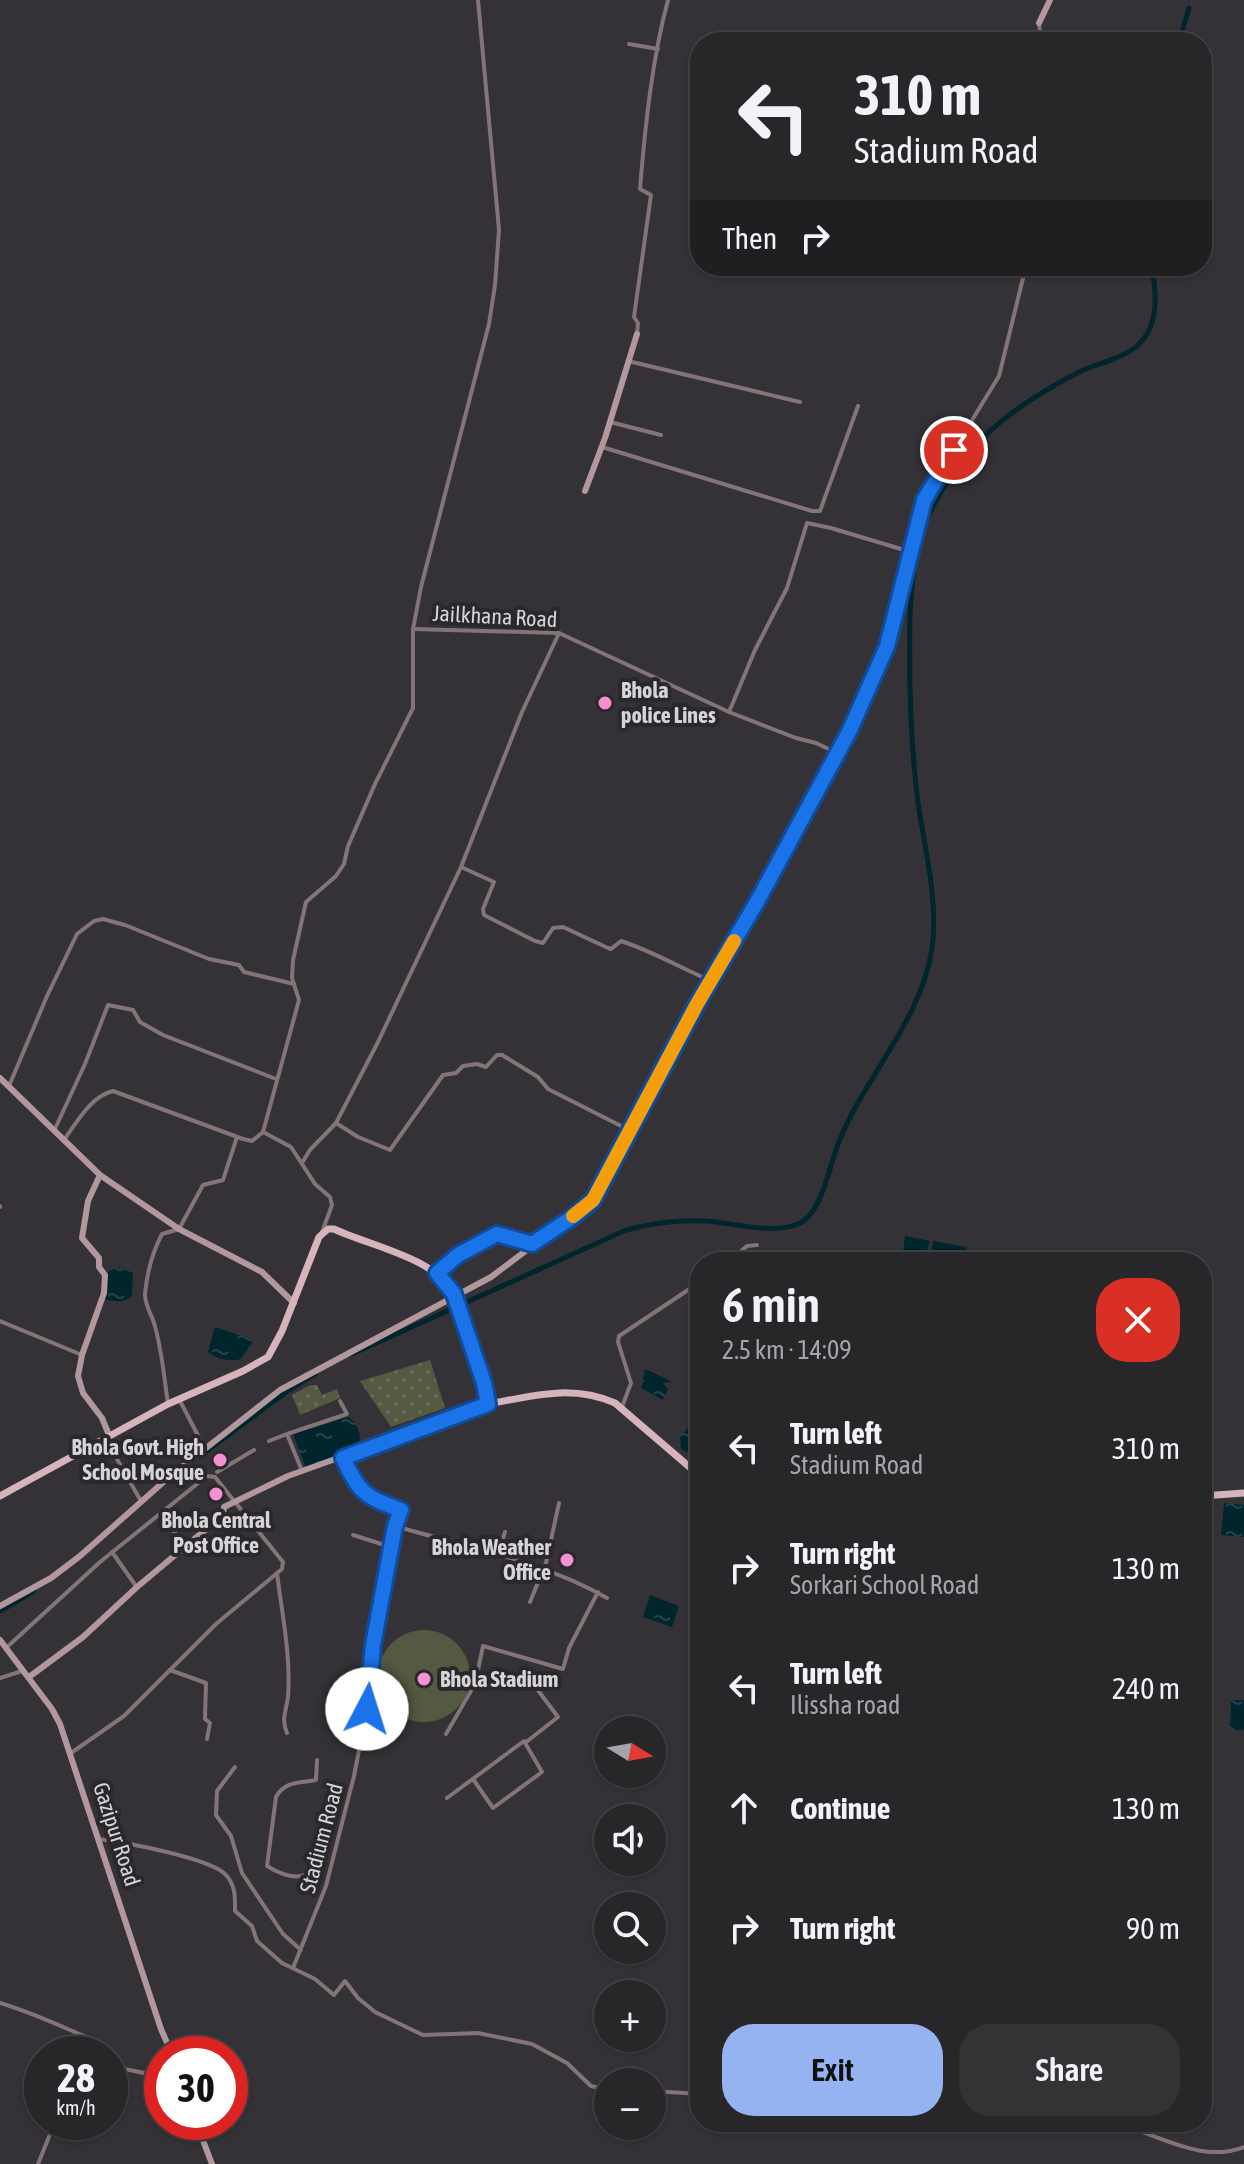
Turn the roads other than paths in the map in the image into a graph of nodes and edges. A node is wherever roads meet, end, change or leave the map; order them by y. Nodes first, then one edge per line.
1 (478, 0) edge
2 (668, 0) edge
3 (1050, 0) edge
4 (1039, 23) joint
5 (1040, 32) edge
6 (629, 44) dead end
7 (658, 49) junction
8 (1024, 276) edge
9 (637, 334) joint
10 (628, 361) junction
11 (800, 402) dead end
12 (858, 406) dead end
13 (849, 407) dead end
14 (854, 417) junction
15 (610, 422) junction
16 (661, 435) dead end
17 (602, 447) junction
18 (585, 491) dead end
19 (924, 500) joint
20 (911, 552) junction
21 (413, 629) junction
22 (559, 633) junction
23 (729, 712) junction
24 (838, 753) junction
25 (461, 867) junction
26 (711, 981) junction
27 (294, 984) junction
28 (0, 1078) edge
29 (276, 1079) junction
30 (9, 1086) junction
31 (336, 1123) junction
32 (54, 1131) junction
33 (631, 1131) junction
34 (263, 1132) junction
35 (237, 1137) junction
36 (64, 1140) junction
37 (302, 1163) junction
38 (100, 1175) junction
39 (179, 1229) junction
40 (319, 1237) junction
41 (532, 1244) junction
42 (757, 1245) dead end
43 (740, 1252) edge
44 (437, 1273) junction
45 (690, 1289) edge
46 (294, 1303) junction
47 (0, 1321) edge
48 (82, 1355) junction
49 (179, 1399) junction
50 (340, 1401) dead end
51 (168, 1404) junction
52 (488, 1404) junction
53 (621, 1408) junction
54 (287, 1434) junction
55 (107, 1436) junction
56 (269, 1441) dead end
57 (205, 1449) junction
58 (254, 1450) dead end
59 (343, 1458) junction
60 (690, 1467) edge
61 (217, 1472) dead end
62 (302, 1472) junction
63 (1244, 1493) edge
64 (1212, 1495) edge
65 (0, 1496) edge
66 (141, 1501) junction
67 (234, 1502) junction
68 (559, 1503) dead end
69 (160, 1513) junction
70 (395, 1526) junction
71 (505, 1532) dead end
72 (353, 1535) dead end
73 (185, 1547) junction
74 (391, 1547) junction
75 (112, 1552) junction
76 (498, 1555) junction
77 (543, 1571) junction
78 (277, 1573) junction
79 (137, 1587) junction
80 (598, 1592) junction
81 (607, 1598) dead end
82 (530, 1602) dead end
83 (0, 1606) edge
84 (0, 1640) edge
85 (6, 1648) junction
86 (170, 1670) junction
87 (22, 1671) junction
88 (29, 1677) junction
89 (0, 1678) edge
90 (534, 1685) dead end
91 (287, 1733) dead end
92 (446, 1734) dead end
93 (207, 1739) dead end
94 (525, 1743) junction
95 (71, 1753) junction
96 (317, 1760) dead end
97 (235, 1767) dead end
98 (473, 1779) junction
99 (447, 1798) dead end
100 (98, 1839) junction
101 (309, 1873) dead end
102 (301, 1950) junction
103 (293, 1968) junction
104 (0, 2003) edge
105 (81, 2036) edge
106 (164, 2036) edge
107 (594, 2087) edge
108 (666, 2092) edge
109 (690, 2093) edge
110 (1141, 2132) edge
111 (48, 2140) edge
112 (203, 2140) edge
113 (1244, 2147) edge
114 (38, 2164) edge
115 (212, 2164) edge

1 - 21 street
2 - 7 street
3 - 4 street
4 - 5 street
6 - 7 street
7 - 9 street
8 - 19 street
9 - 10 street
10 - 11 street
10 - 15 street
12 - 14 street
13 - 14 street
14 - 17 street
15 - 16 street
15 - 17 street
17 - 18 street
19 - 20 street
20 - 23 street
20 - 24 street
21 - 22 street, Jailkhana Road
21 - 27 street
22 - 23 street, Jailkhana Road
22 - 25 street
23 - 24 street, Jailkhana Road
24 - 26 street
25 - 26 street
25 - 31 street
26 - 33 street
27 - 29 street
27 - 30 street
28 - 30 street
29 - 32 street
29 - 34 street
30 - 32 street
31 - 33 street
31 - 37 street
32 - 36 street
33 - 41 street
34 - 35 street
34 - 37 street
35 - 36 street
35 - 39 street
36 - 38 street
37 - 40 street
38 - 39 street
38 - 48 street
39 - 46 street
39 - 51 street
40 - 44 main road
40 - 46 main road
41 - 44 street
41 - 57 street
42 - 43 street
44 - 52 main road, bridge
45 - 53 street
46 - 49 main road
47 - 48 street
48 - 55 street
49 - 51 main road
49 - 57 street
50 - 54 street
51 - 55 main road
52 - 53 main road
52 - 59 street
53 - 60 main road
54 - 56 street
54 - 62 street
55 - 65 main road
55 - 66 street
57 - 66 street
58 - 61 street
59 - 62 street
59 - 70 street
62 - 67 street
63 - 64 main road
66 - 83 street
67 - 69 street
67 - 73 street
67 - 78 street
68 - 77 street
69 - 73 street
69 - 75 street
70 - 74 street, Stadium Road
70 - 76 street
71 - 76 street
72 - 74 street
73 - 79 street
74 - 102 street, Stadium Road
75 - 79 street
75 - 85 street
76 - 77 street
77 - 80 street
77 - 82 street
78 - 86 street
78 - 91 street
79 - 88 street
80 - 81 street
80 - 92 street
84 - 85 street, Gazipur Road
85 - 87 street, Gazipur Road
86 - 93 street
86 - 95 street
87 - 88 street, Gazipur Road
87 - 89 street
88 - 95 street, Gazipur Road
90 - 94 street
94 - 98 street
94 - 98 street
95 - 100 street, Gazipur Road
96 - 101 street
97 - 102 street
98 - 99 street
100 - 103 street
100 - 106 street, Gazipur Road
102 - 103 street, Stadium Road
103 - 107 street
104 - 105 street
108 - 109 street
110 - 113 street
111 - 114 street
112 - 115 street

